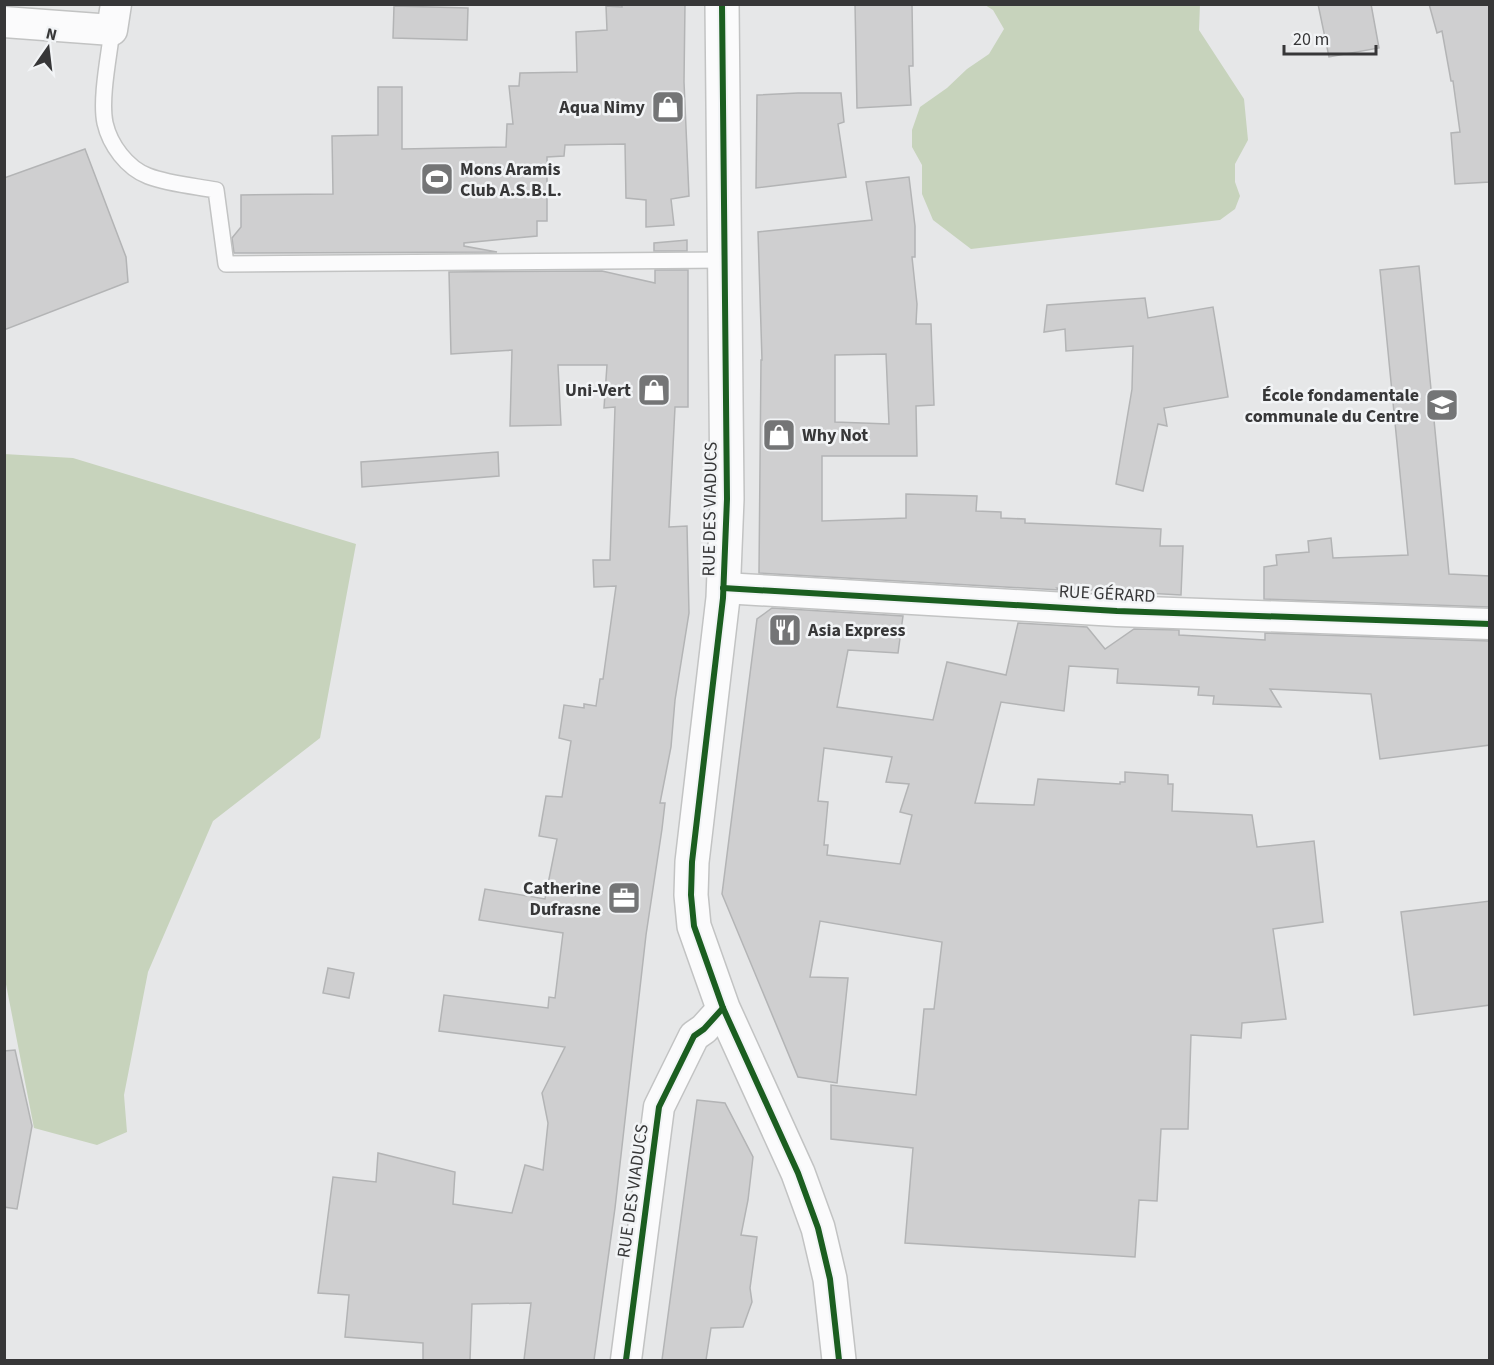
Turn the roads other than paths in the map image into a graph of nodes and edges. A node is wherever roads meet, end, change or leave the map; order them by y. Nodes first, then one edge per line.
1 (722, 4) edge
2 (114, 17) edge
3 (4, 22) edge
4 (725, 260) junction
5 (723, 588) junction
6 (1490, 624) edge
7 (723, 1008) junction
8 (626, 1360) edge
9 (839, 1360) edge

1 - 4 main road, RUE DES VIADUCS
2 - 3 street
2 - 4 lane
4 - 5 main road, RUE DES VIADUCS
5 - 6 street, RUE GÉRARD
5 - 7 main road, RUE DES VIADUCS
7 - 8 street, RUE DES VIADUCS
7 - 9 main road, RUE DES VIADUCS

